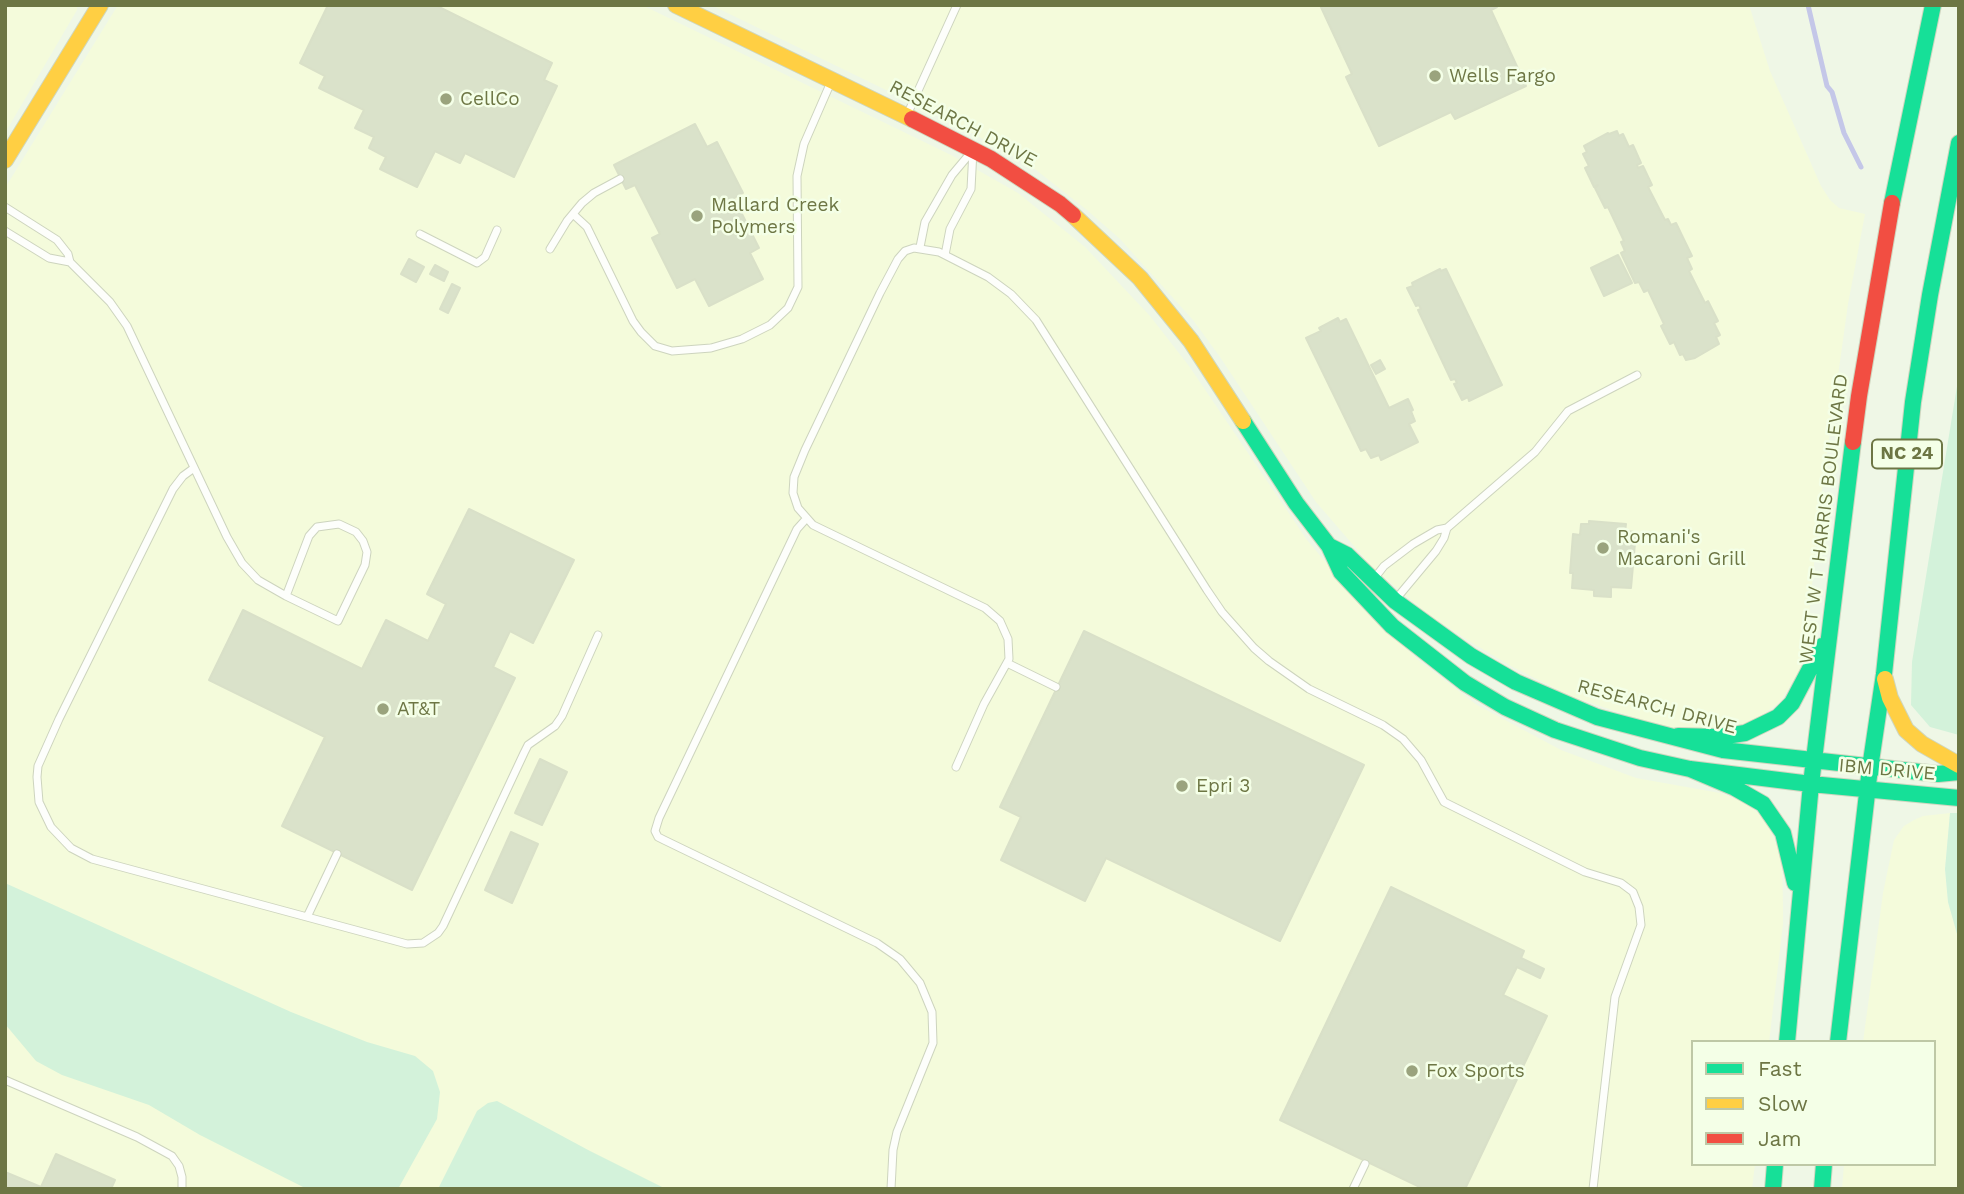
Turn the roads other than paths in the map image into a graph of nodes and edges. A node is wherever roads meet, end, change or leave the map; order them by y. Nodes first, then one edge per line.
1 (100, 5) edge
2 (676, 5) edge
3 (957, 5) edge
4 (1933, 5) edge
5 (832, 81) junction
6 (906, 116) junction
7 (1959, 143) edge
8 (973, 150) junction
9 (5, 160) edge
10 (620, 179) dead end
11 (5, 207) edge
12 (573, 214) junction
13 (497, 230) dead end
14 (5, 231) edge
15 (420, 234) dead end
16 (919, 247) junction
17 (550, 249) dead end
18 (945, 255) junction
19 (70, 262) junction
20 (1637, 375) dead end
21 (194, 468) junction
22 (806, 519) junction
23 (1447, 528) junction
24 (1329, 546) junction
25 (1372, 580) junction
26 (1360, 594) junction
27 (286, 596) junction
28 (1395, 601) junction
29 (1382, 616) junction
30 (1831, 627) junction
31 (598, 635) dead end
32 (1007, 663) junction
33 (1884, 674) junction
34 (1056, 687) dead end
35 (1678, 736) junction
36 (1814, 760) junction
37 (1959, 765) edge
38 (956, 768) dead end
39 (1870, 768) junction
40 (1690, 769) junction
41 (1959, 772) edge
42 (1811, 784) junction
43 (1868, 788) junction
44 (1959, 798) edge
45 (337, 853) dead end
46 (1800, 904) junction
47 (307, 917) junction
48 (1787, 1040) edge
49 (1838, 1040) edge
50 (5, 1080) edge
51 (1365, 1164) dead end
52 (1775, 1166) edge
53 (1824, 1166) edge
54 (182, 1189) edge
55 (891, 1189) edge
56 (1353, 1189) edge
57 (1592, 1189) edge
58 (1773, 1189) edge
59 (1822, 1189) edge

1 - 9 main road
2 - 5 main road, RESEARCH DRIVE
3 - 6 lane
4 - 30 main road, WEST W T HARRIS BOULEVARD / NC 24
5 - 6 main road, RESEARCH DRIVE
5 - 12 lane
6 - 8 main road, RESEARCH DRIVE
7 - 33 main road, NC 24
8 - 16 lane
8 - 18 lane
8 - 24 main road, RESEARCH DRIVE
10 - 12 lane
11 - 19 lane
12 - 17 lane
13 - 15 lane
14 - 19 lane
16 - 18 lane
16 - 22 lane
18 - 57 lane
19 - 21 lane
20 - 23 lane
21 - 27 lane
21 - 47 lane
22 - 32 lane
22 - 55 lane
23 - 25 lane
23 - 28 lane
24 - 25 main road, RESEARCH DRIVE
24 - 26 main road, RESEARCH DRIVE
25 - 26 lane
25 - 28 main road, RESEARCH DRIVE
26 - 29 main road, RESEARCH DRIVE
27 - 27 lane
28 - 29 lane
28 - 35 main road, RESEARCH DRIVE
29 - 40 main road, RESEARCH DRIVE
30 - 35 main road
30 - 36 main road, WEST W T HARRIS BOULEVARD / NC 24
31 - 47 lane
32 - 34 lane
32 - 38 lane
33 - 37 main road
33 - 39 main road, NC 24
35 - 36 main road, RESEARCH DRIVE
36 - 39 main road, IBM DRIVE
36 - 42 main road, WEST W T HARRIS BOULEVARD / NC 24
39 - 41 main road, IBM DRIVE
39 - 43 main road, NC 24
40 - 42 main road, RESEARCH DRIVE
40 - 46 main road
42 - 43 main road, IBM DRIVE
42 - 46 main road, WEST W T HARRIS BOULEVARD / NC 24
43 - 44 main road, IBM DRIVE
43 - 49 main road, NC 24
45 - 47 lane
46 - 48 main road, WEST W T HARRIS BOULEVARD / NC 24
50 - 54 lane
51 - 56 lane
52 - 58 main road
53 - 59 main road

